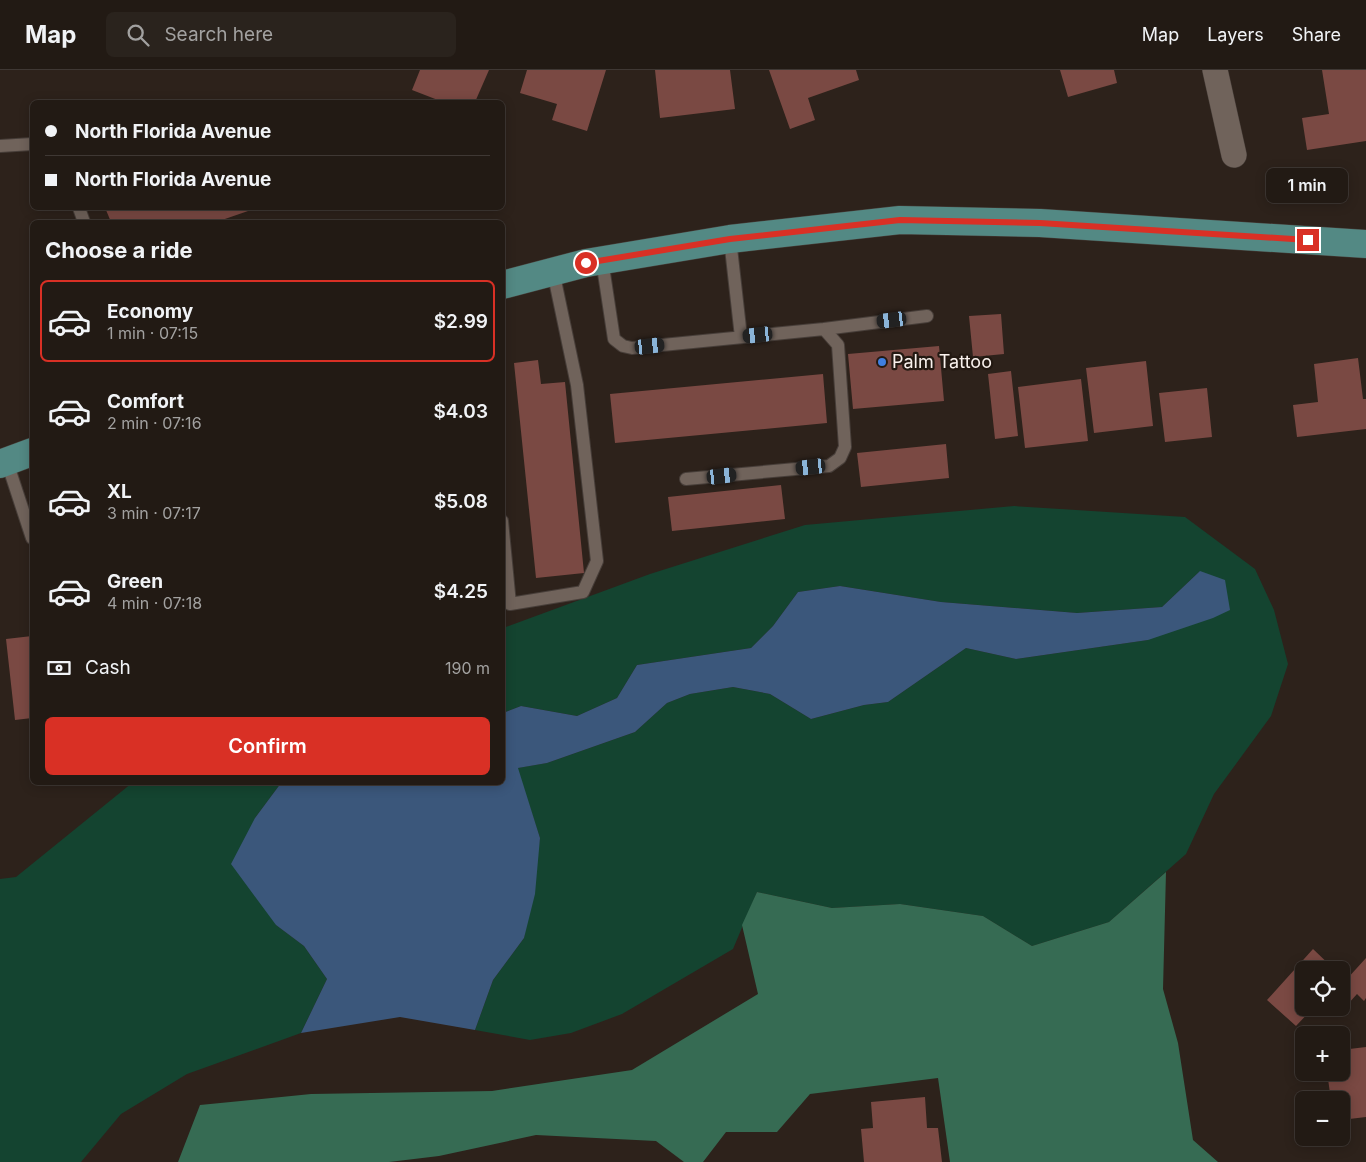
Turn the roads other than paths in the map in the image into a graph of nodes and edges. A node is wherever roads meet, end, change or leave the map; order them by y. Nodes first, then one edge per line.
1 (1215, 70) edge
2 (30, 144) edge
3 (0, 146) edge
4 (1234, 155) dead end
5 (730, 239) junction
6 (1366, 244) edge
7 (602, 260) junction
8 (553, 272) junction
9 (505, 284) edge
10 (927, 316) dead end
11 (824, 328) junction
12 (741, 337) junction
13 (30, 453) edge
14 (3, 463) edge
15 (686, 479) dead end
16 (30, 533) edge
17 (505, 552) edge

1 - 4 street
2 - 3 lane
5 - 6 main road
5 - 7 main road
5 - 12 lane
7 - 8 main road
7 - 12 lane
8 - 9 main road
8 - 17 lane
10 - 11 lane
11 - 12 lane
11 - 15 lane
13 - 14 main road
14 - 16 lane

